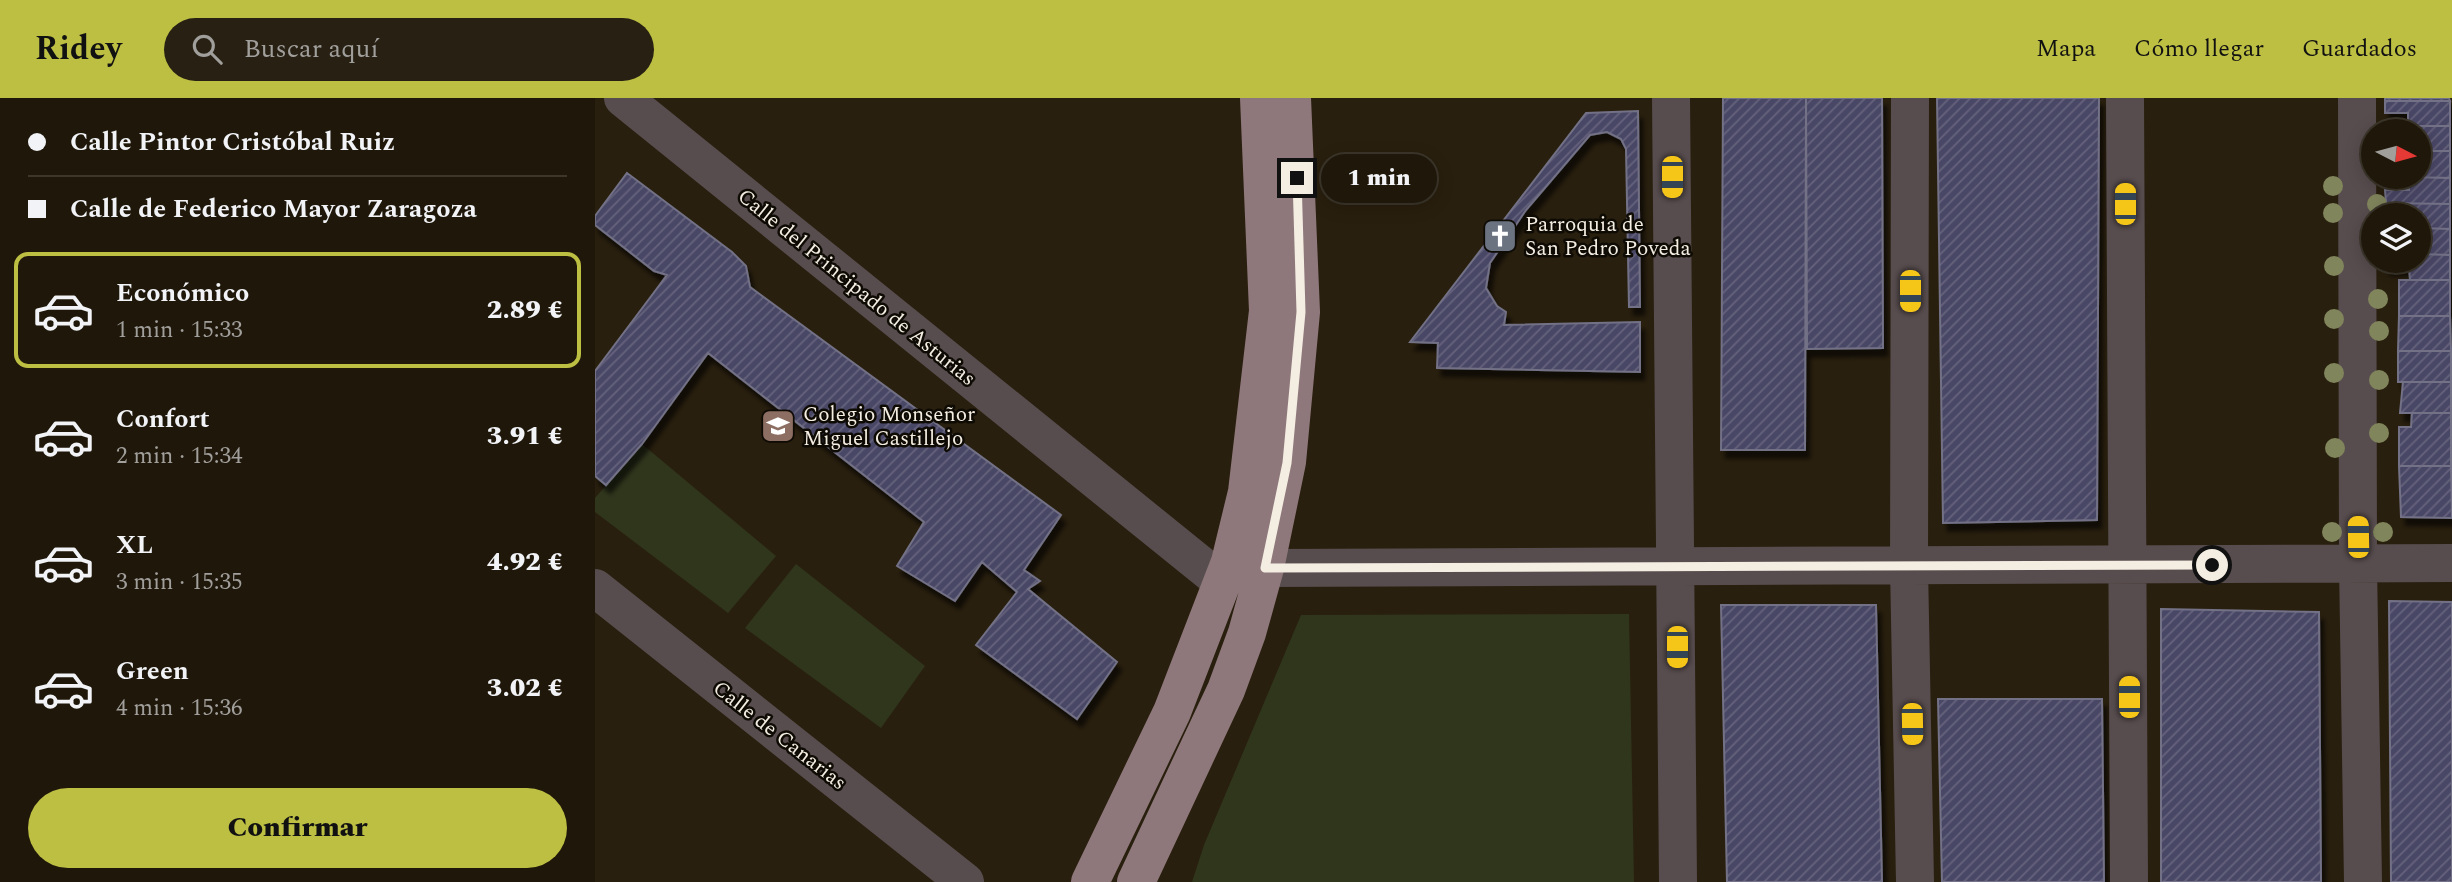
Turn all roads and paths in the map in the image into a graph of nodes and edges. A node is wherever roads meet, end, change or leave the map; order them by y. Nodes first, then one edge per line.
1 (623, 98) edge
2 (1259, 98) edge
3 (1292, 98) edge
4 (1671, 98) edge
5 (1910, 98) edge
6 (2125, 98) edge
7 (2357, 98) edge
8 (2452, 563) edge
9 (2358, 564) junction
10 (2128, 565) junction
11 (1909, 566) junction
12 (1265, 568) junction
13 (1677, 569) junction
14 (1222, 582) junction
15 (595, 588) edge
16 (965, 882) edge
17 (1090, 882) edge
18 (1136, 882) edge
19 (1678, 882) edge
20 (1915, 882) edge
21 (2129, 882) edge
22 (2363, 882) edge

1 - 14 street, Calle del Principado de Asturias
2 - 14 main road
3 - 12 main road
4 - 13 street
5 - 11 street
6 - 10 street
7 - 9 street
8 - 9 street
9 - 10 street
9 - 22 street
10 - 11 street
10 - 21 street
11 - 13 street
11 - 20 street
12 - 13 street
12 - 18 main road
13 - 19 street
14 - 17 main road
15 - 16 street, Calle de Canarias

